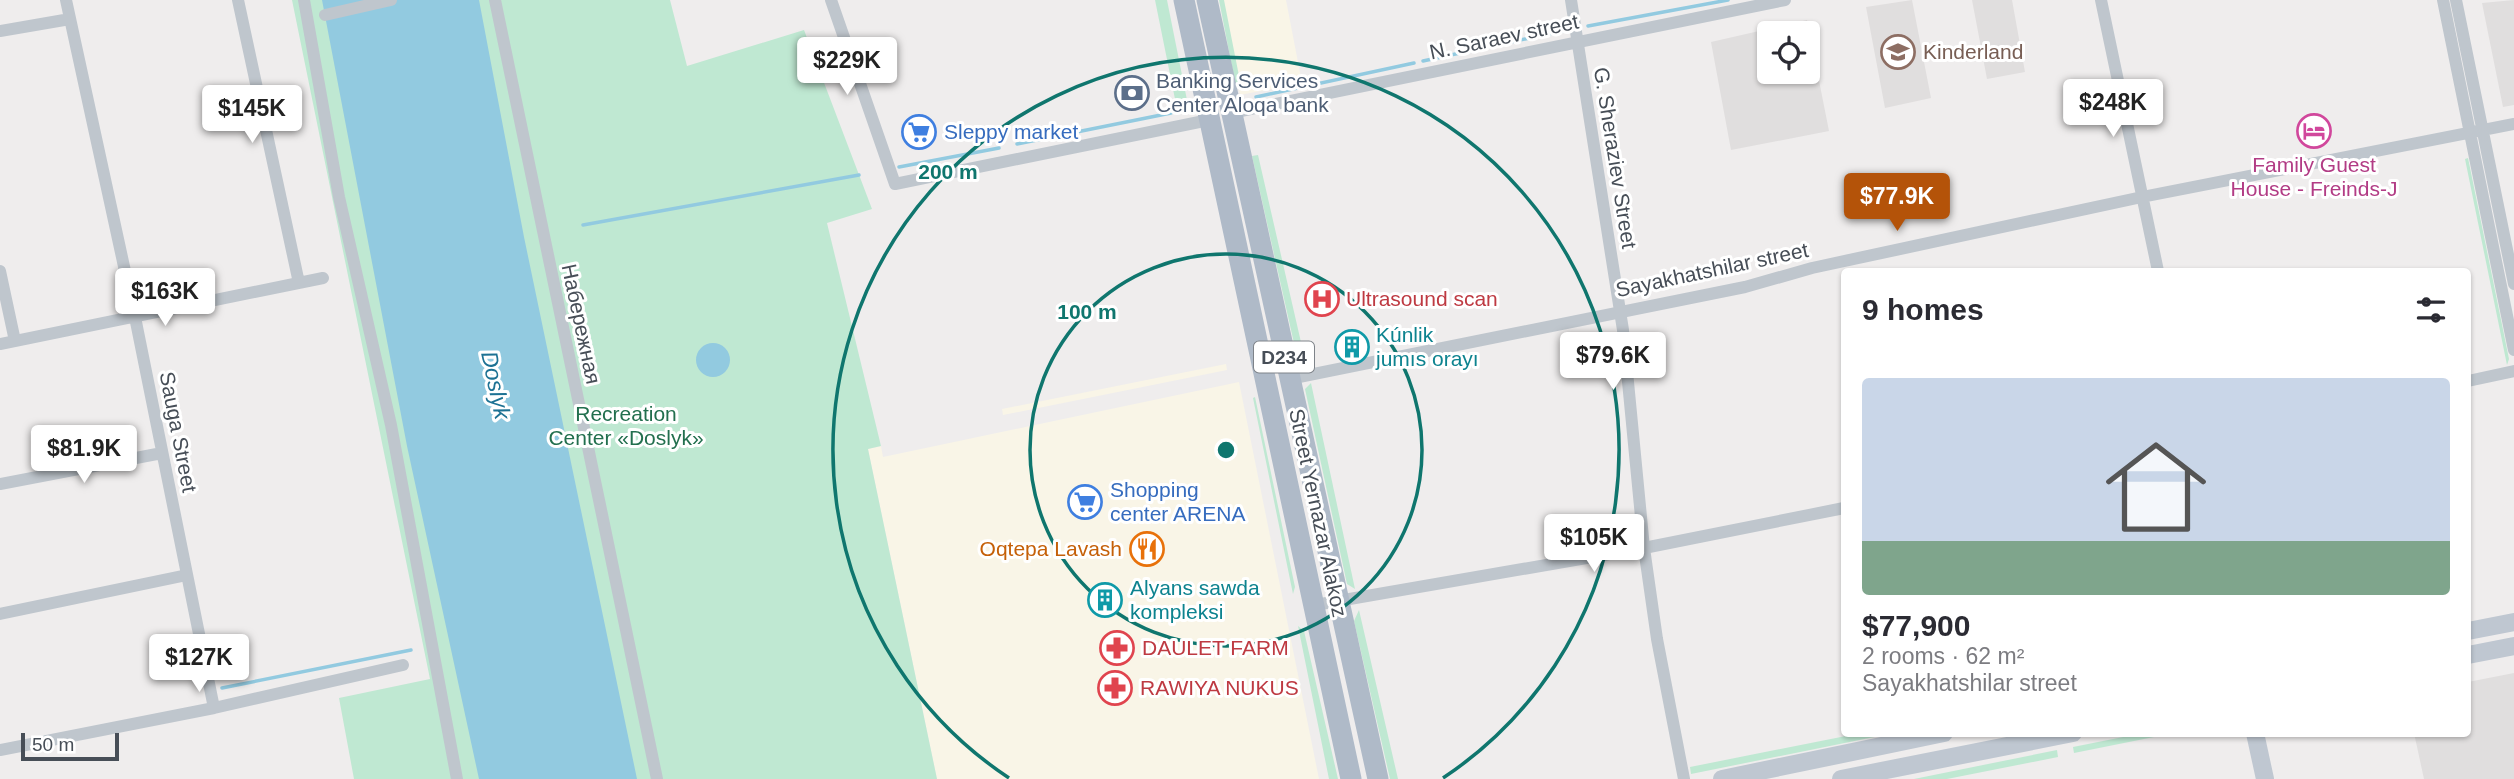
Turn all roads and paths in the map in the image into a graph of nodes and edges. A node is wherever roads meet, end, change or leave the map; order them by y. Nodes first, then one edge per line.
1 (66, 0) edge
2 (238, 0) edge
3 (304, 0) edge
4 (391, 0) edge
5 (495, 0) edge
6 (831, 0) edge
7 (1184, 0) edge
8 (1207, 0) edge
9 (1571, 0) edge
10 (1785, 0) edge
11 (2101, 0) edge
12 (2443, 0) edge
13 (2456, 0) edge
14 (325, 15) dead end
15 (70, 19) junction
16 (0, 31) edge
17 (1578, 41) junction
18 (1231, 113) junction
19 (1209, 120) junction
20 (2514, 124) edge
21 (2476, 132) junction
22 (2142, 197) junction
23 (2157, 268) edge
24 (0, 271) edge
25 (323, 278) dead end
26 (299, 284) junction
27 (2514, 284) edge
28 (1620, 310) junction
29 (135, 317) junction
30 (15, 341) junction
31 (0, 344) edge
32 (2514, 350) edge
33 (2514, 371) edge
34 (1289, 379) junction
35 (2471, 380) edge
36 (162, 453) junction
37 (0, 484) edge
38 (1841, 509) edge
39 (1644, 548) junction
40 (187, 575) junction
41 (1337, 601) junction
42 (1315, 605) junction
43 (0, 614) edge
44 (2514, 622) edge
45 (2471, 630) edge
46 (2514, 646) edge
47 (2471, 654) edge
48 (403, 665) dead end
49 (214, 708) junction
50 (1925, 737) edge
51 (2053, 737) edge
52 (2256, 737) edge
53 (0, 750) edge
54 (457, 779) edge
55 (656, 779) edge
56 (1351, 779) edge
57 (1378, 779) edge
58 (1684, 779) edge
59 (1722, 779) edge
60 (1841, 779) edge
61 (2265, 779) edge

1 - 15 street, Sauga Street
2 - 26 street
3 - 54 street
4 - 14 street
5 - 55 street, Набережная
6 - 19 street
7 - 19 main road, Street Yernazar Alakoz / D234
8 - 18 main road, Street Yernazar Alakoz / D234
9 - 17 street, G. Sheraziev Street
10 - 17 street, N. Saraev street
11 - 22 street
12 - 21 street
13 - 21 street
15 - 16 street
15 - 29 street, Sauga Street
17 - 18 street, N. Saraev street
17 - 28 street, G. Sheraziev Street
18 - 34 main road, Street Yernazar Alakoz / D234
19 - 42 main road, Street Yernazar Alakoz / D234
20 - 21 street, Sayakhatshilar street
21 - 22 street, Sayakhatshilar street
21 - 27 street
21 - 32 street
22 - 23 street
22 - 28 street, Sayakhatshilar street
24 - 30 street
25 - 26 street
26 - 29 street
28 - 34 street, Sayakhatshilar street
28 - 39 street, G. Sheraziev Street
29 - 30 street
29 - 36 street, Sauga Street
30 - 31 street
33 - 35 street
34 - 41 main road, Street Yernazar Alakoz / D234
36 - 37 street
36 - 40 street, Sauga Street
38 - 39 street
39 - 41 street
39 - 58 street, G. Sheraziev Street
40 - 43 street
40 - 49 street, Sauga Street
41 - 42 street
41 - 57 main road, Street Yernazar Alakoz / D234
42 - 56 main road, Street Yernazar Alakoz / D234
44 - 45 main road
46 - 47 main road
48 - 49 street
49 - 53 street
50 - 59 main road
51 - 60 main road
52 - 61 main road

